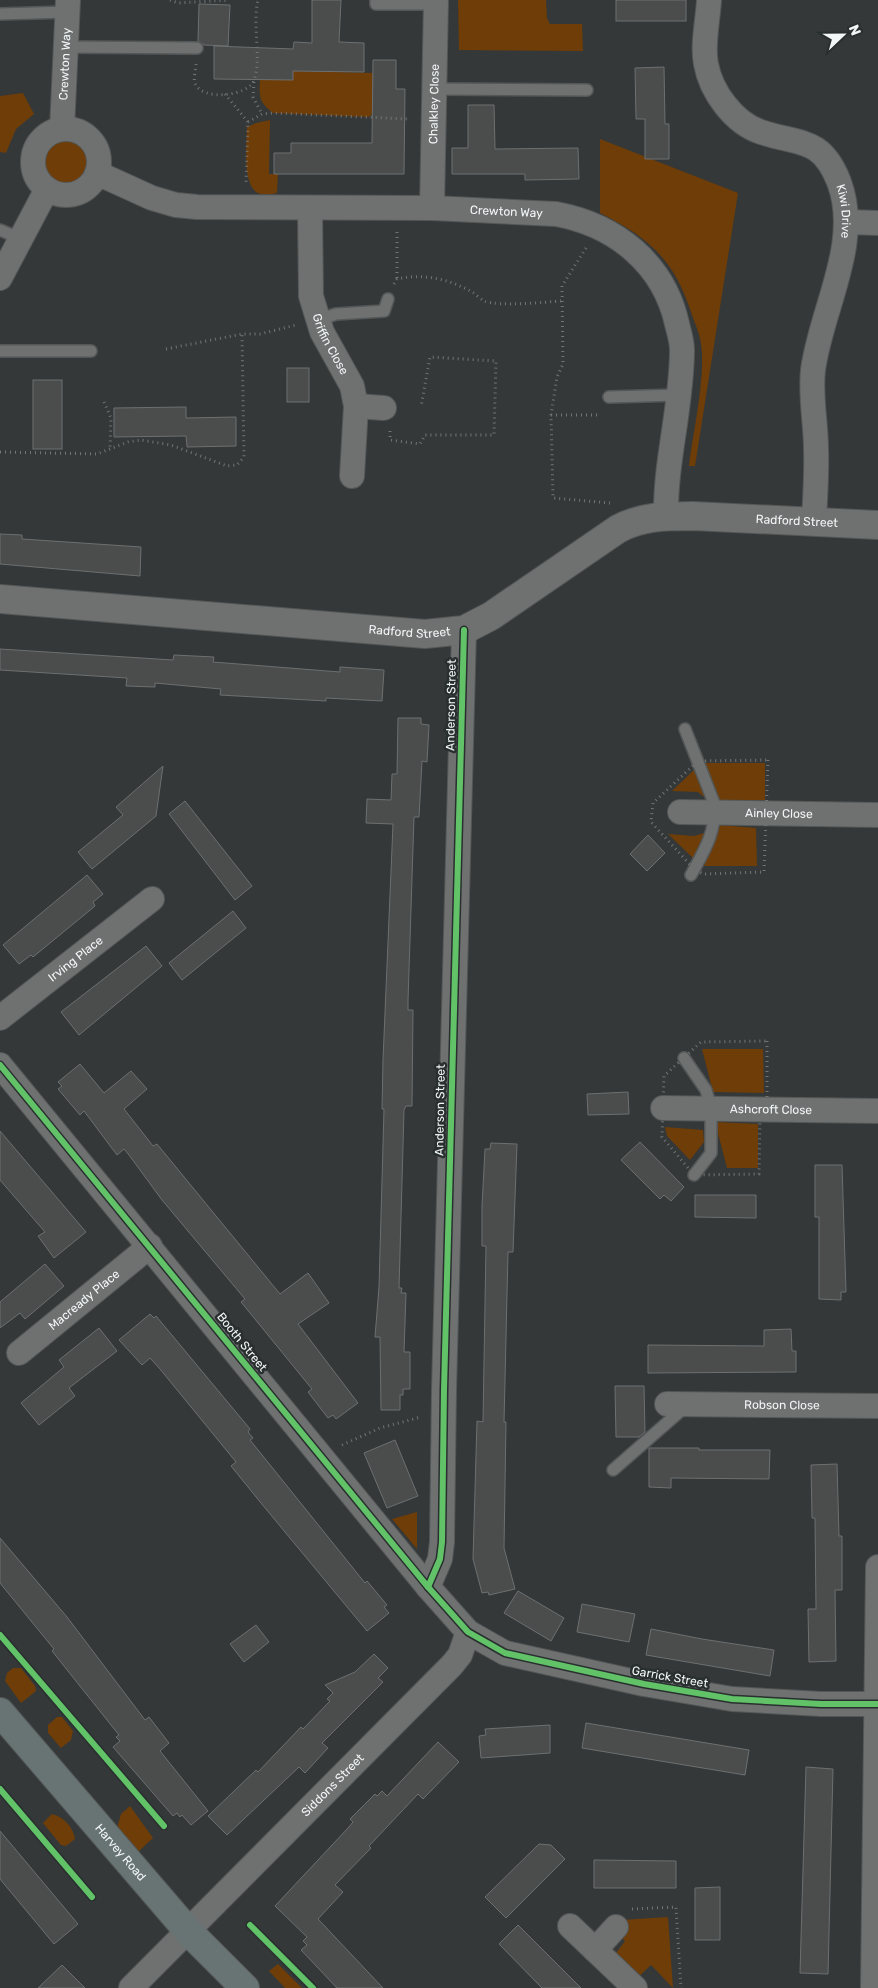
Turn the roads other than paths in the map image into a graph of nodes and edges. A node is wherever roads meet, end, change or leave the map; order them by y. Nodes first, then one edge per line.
1 (376, 0) edge
2 (709, 0) edge
3 (436, 2) edge
4 (68, 6) edge
5 (0, 14) edge
6 (66, 46) junction
7 (197, 48) road end
8 (435, 89) junction
9 (587, 90) dead end
10 (62, 129) junction
11 (97, 173) junction
12 (47, 189) junction
13 (432, 208) junction
14 (310, 209) junction
15 (847, 222) junction
16 (878, 223) edge
17 (10, 234) edge
18 (0, 278) edge
19 (388, 299) road end
20 (318, 320) junction
21 (0, 351) edge
22 (91, 351) dead end
23 (679, 395) junction
24 (609, 397) road end
25 (356, 406) junction
26 (387, 416) road end
27 (352, 476) dead end
28 (666, 516) junction
29 (814, 521) junction
30 (878, 525) edge
31 (0, 599) edge
32 (464, 630) junction
33 (685, 730) dead end
34 (680, 812) dead end
35 (715, 812) junction
36 (878, 815) edge
37 (691, 875) dead end
38 (152, 899) dead end
39 (0, 1018) edge
40 (684, 1058) dead end
41 (0, 1065) edge
42 (663, 1108) dead end
43 (711, 1108) junction
44 (878, 1111) edge
45 (694, 1175) dead end
46 (150, 1246) junction
47 (19, 1354) dead end
48 (677, 1404) joint
49 (878, 1406) edge
50 (613, 1470) dead end
51 (878, 1567) edge
52 (428, 1587) junction
53 (468, 1632) junction
54 (878, 1704) edge
55 (0, 1712) edge
56 (570, 1926) dead end
57 (616, 1927) dead end
58 (188, 1931) junction
59 (595, 1950) junction
60 (131, 1988) edge
61 (246, 1988) edge
62 (635, 1988) edge
63 (873, 1988) edge

1 - 3 lane
2 - 15 street, Kiwi Drive
3 - 8 street, Chalkley Close
4 - 5 lane
4 - 6 street, Crewton Way
6 - 7 lane
6 - 10 street, Crewton Way
8 - 9 lane
8 - 13 street, Chalkley Close
10 - 11 street
10 - 12 street
11 - 12 street
11 - 14 street, Crewton Way
12 - 17 street
13 - 14 street, Crewton Way
13 - 23 street, Crewton Way
14 - 20 street, Griffin Close
15 - 16 street
15 - 29 street, Kiwi Drive
17 - 18 street
19 - 20 lane
20 - 25 street, Griffin Close
21 - 22 lane
23 - 24 lane
23 - 28 street, Crewton Way
25 - 26 street
25 - 27 street, Griffin Close
28 - 29 street, Radford Street
28 - 32 street, Radford Street
29 - 30 street, Radford Street
31 - 32 street, Radford Street
32 - 52 street, Anderson Street
33 - 35 lane
34 - 35 street, Ainley Close
35 - 36 street, Ainley Close
35 - 37 lane
38 - 39 street, Irving Place
40 - 43 lane
41 - 46 street, Booth Street
42 - 43 street, Ashcroft Close
43 - 44 street, Ashcroft Close
43 - 45 lane
46 - 47 street, Macready Place
46 - 52 street, Booth Street
48 - 49 street, Robson Close
48 - 50 lane, Robson Close
51 - 54 street
52 - 53 street, Booth Street
53 - 54 street, Garrick Street
53 - 58 street, Siddons Street
54 - 63 street
55 - 58 highway, Harvey Road
56 - 59 street
57 - 59 street
58 - 60 street, Siddons Street
58 - 61 highway, Harvey Road
59 - 62 street

